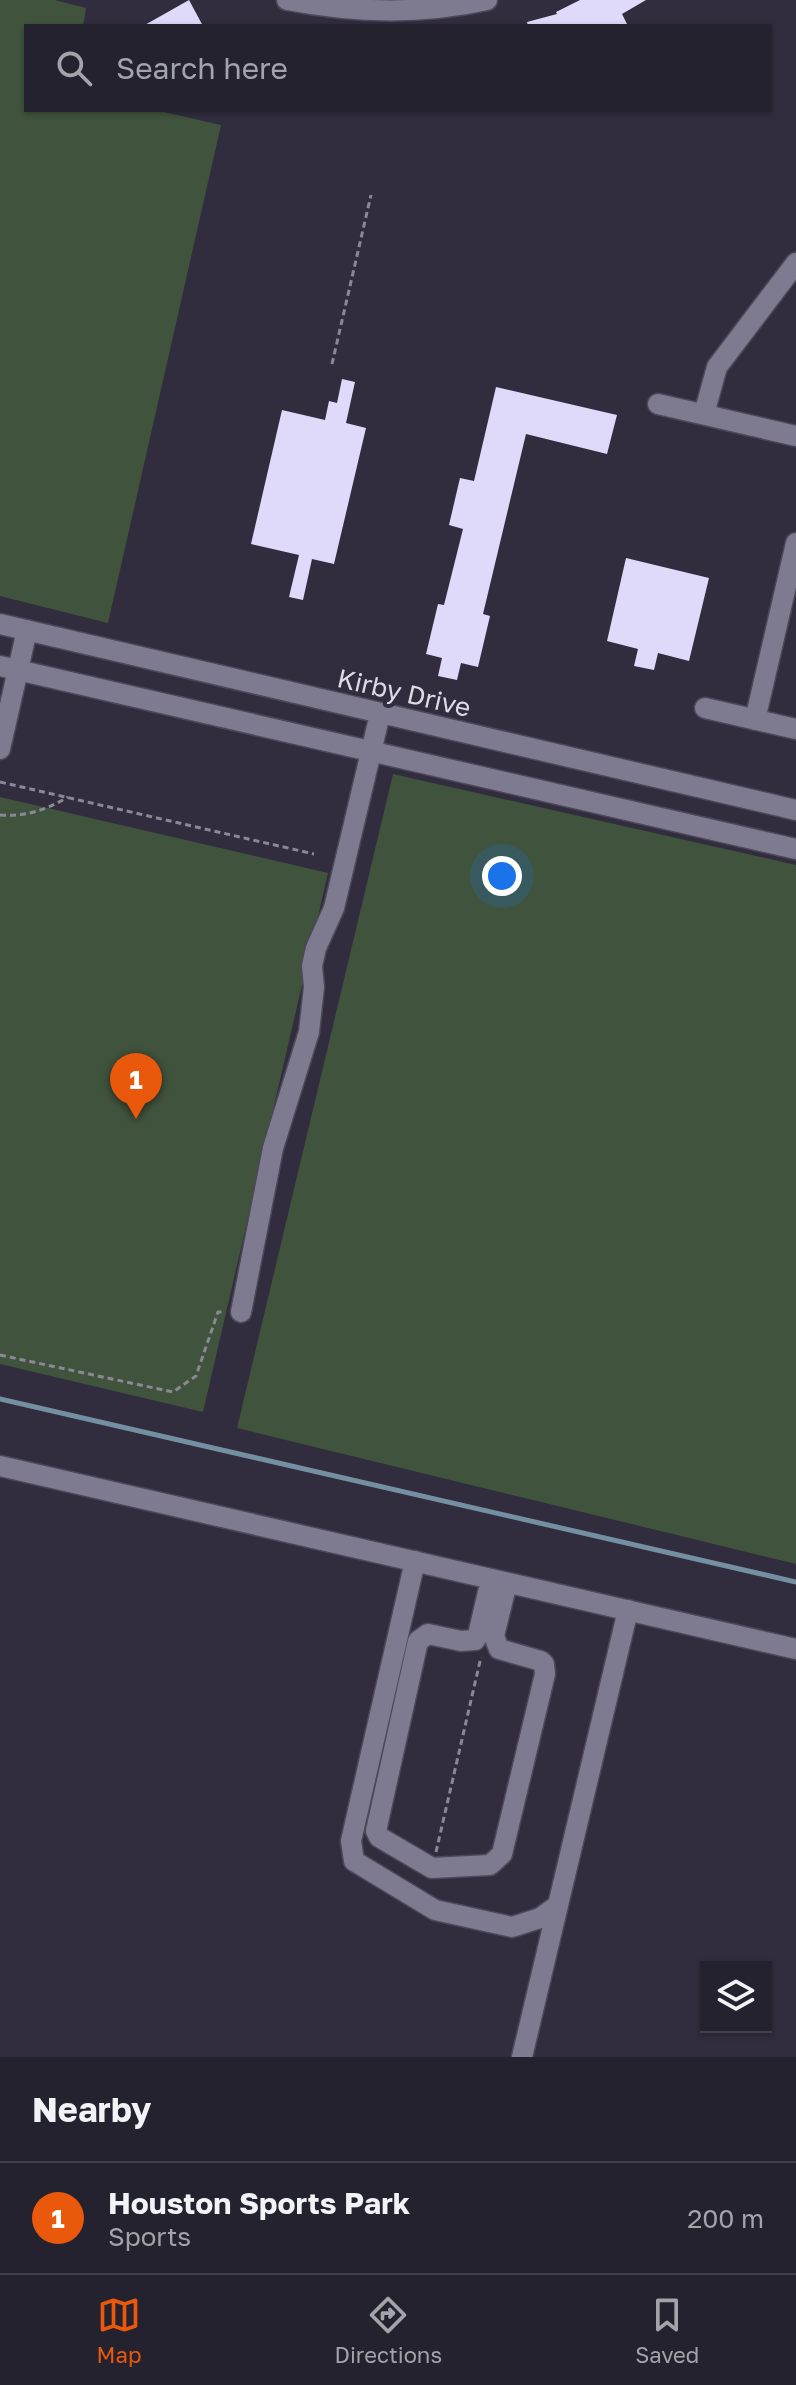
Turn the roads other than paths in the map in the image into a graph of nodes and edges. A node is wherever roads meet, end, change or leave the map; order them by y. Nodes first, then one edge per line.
1 (287, 0) edge
2 (487, 0) edge
3 (796, 263) edge
4 (658, 404) dead end
5 (704, 414) junction
6 (796, 436) edge
7 (796, 543) edge
8 (0, 624) edge
9 (27, 630) junction
10 (9, 668) edge
11 (705, 708) dead end
12 (380, 714) junction
13 (755, 720) junction
14 (796, 729) edge
15 (0, 749) edge
16 (371, 751) junction
17 (647, 776) junction
18 (796, 810) edge
19 (640, 812) junction
20 (796, 849) edge
21 (241, 1312) road end
22 (0, 1466) edge
23 (415, 1561) junction
24 (499, 1583) junction
25 (628, 1610) junction
26 (796, 1649) edge
27 (558, 1905) junction
28 (522, 2057) edge

1 - 2 street
3 - 5 street
4 - 5 street
5 - 6 street
7 - 13 street
8 - 9 street, Kirby Drive
9 - 10 street
9 - 12 street, Kirby Drive
10 - 15 street
10 - 16 street
11 - 13 street
12 - 16 street
12 - 17 street, Kirby Drive
13 - 14 street
16 - 19 street
16 - 21 street
17 - 18 street, Kirby Drive
17 - 19 street
19 - 20 street
22 - 23 street
23 - 24 street
23 - 27 street
24 - 24 street
24 - 25 street
25 - 26 street
25 - 27 street
27 - 28 street

